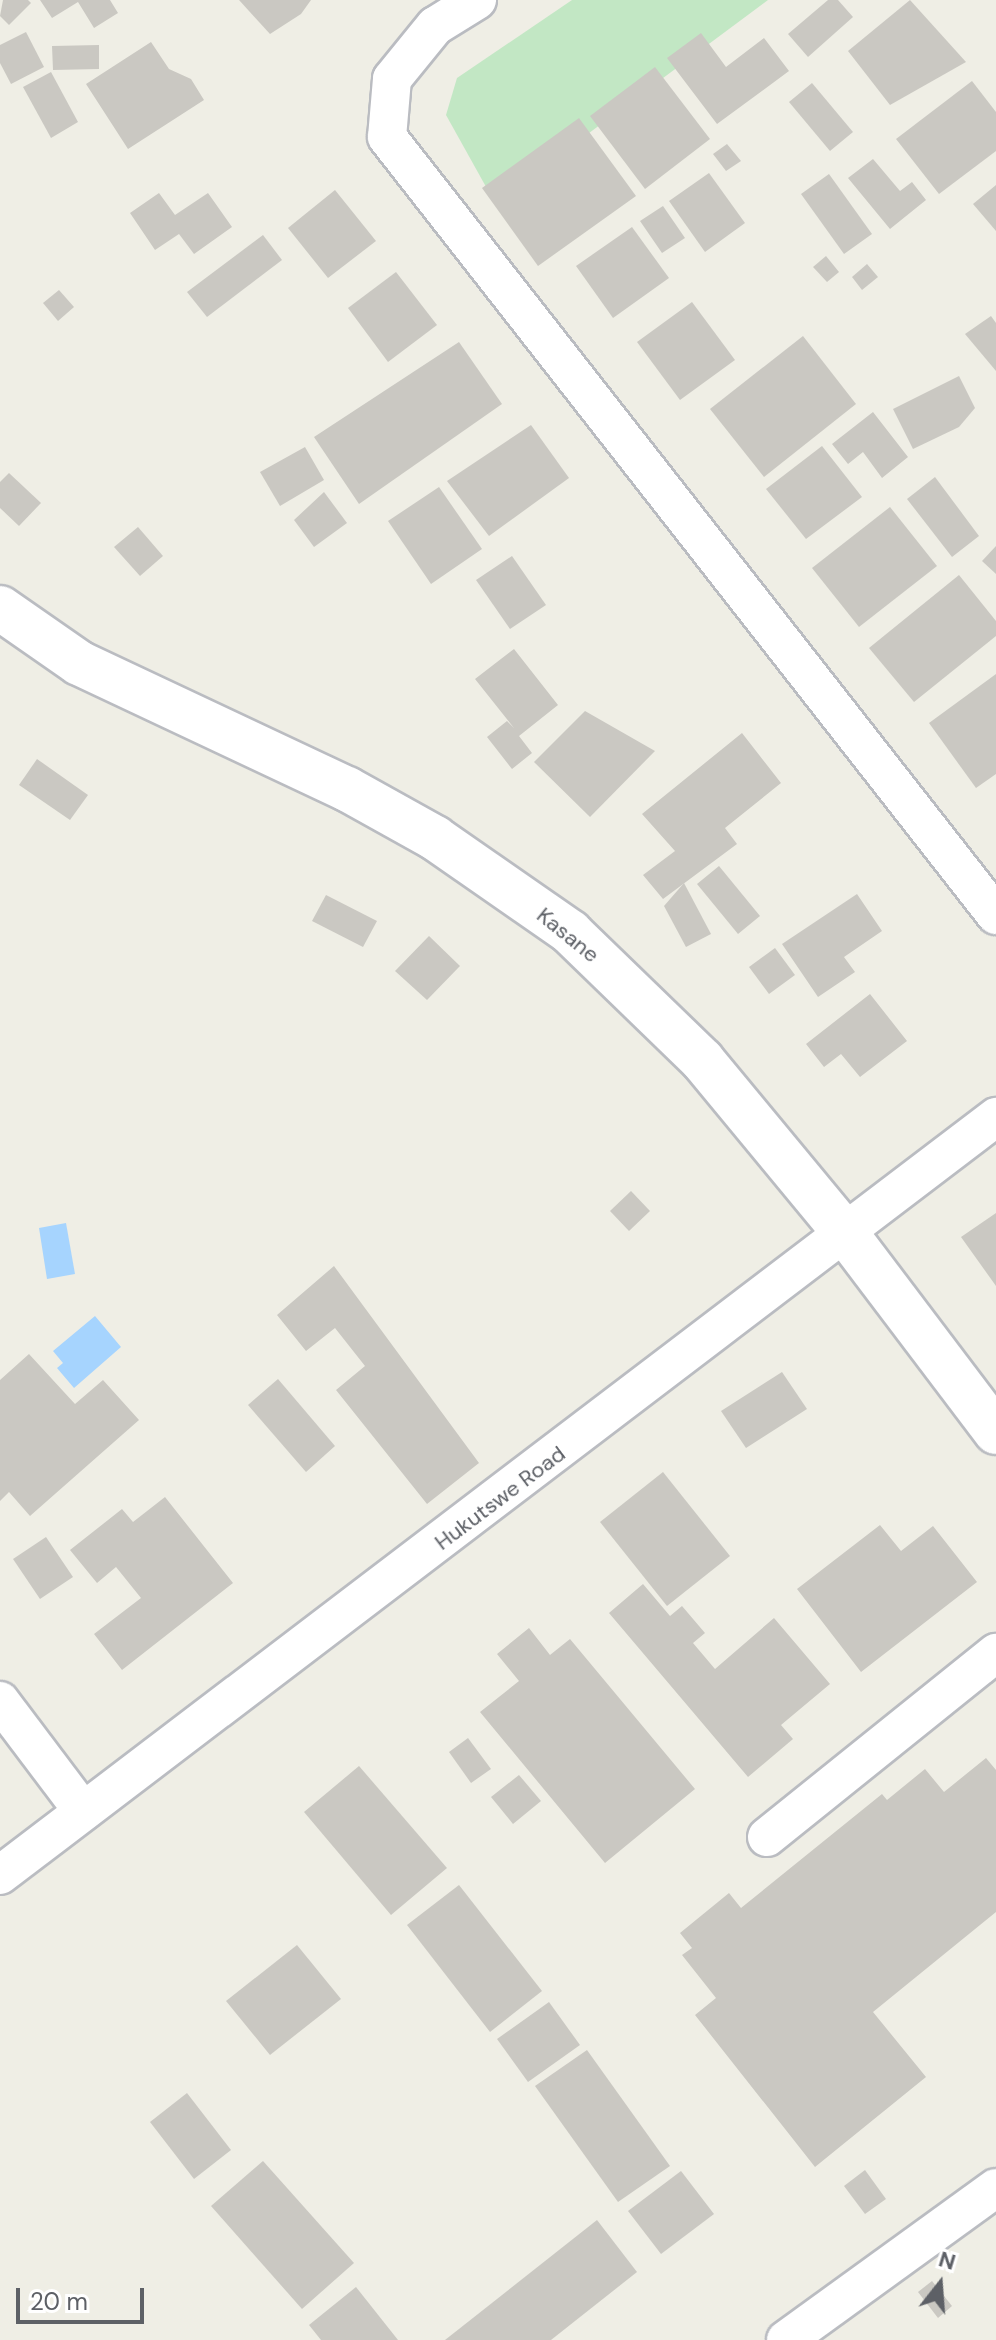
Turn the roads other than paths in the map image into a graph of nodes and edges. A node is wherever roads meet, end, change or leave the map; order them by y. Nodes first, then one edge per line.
1 (477, 0) edge
2 (0, 608) edge
3 (996, 915) edge
4 (996, 1117) edge
5 (847, 1235) junction
6 (996, 1432) edge
7 (996, 1653) edge
8 (0, 1701) edge
9 (83, 1811) junction
10 (767, 1837) dead end
11 (0, 1875) edge
12 (996, 2188) edge
13 (786, 2340) edge

1 - 3 street
2 - 5 street, Kasane
4 - 5 street, Hukutswe Road
5 - 6 street, Kasane
5 - 9 street, Hukutswe Road
7 - 10 street
8 - 9 street
9 - 11 street, Hukutswe Road
12 - 13 street

